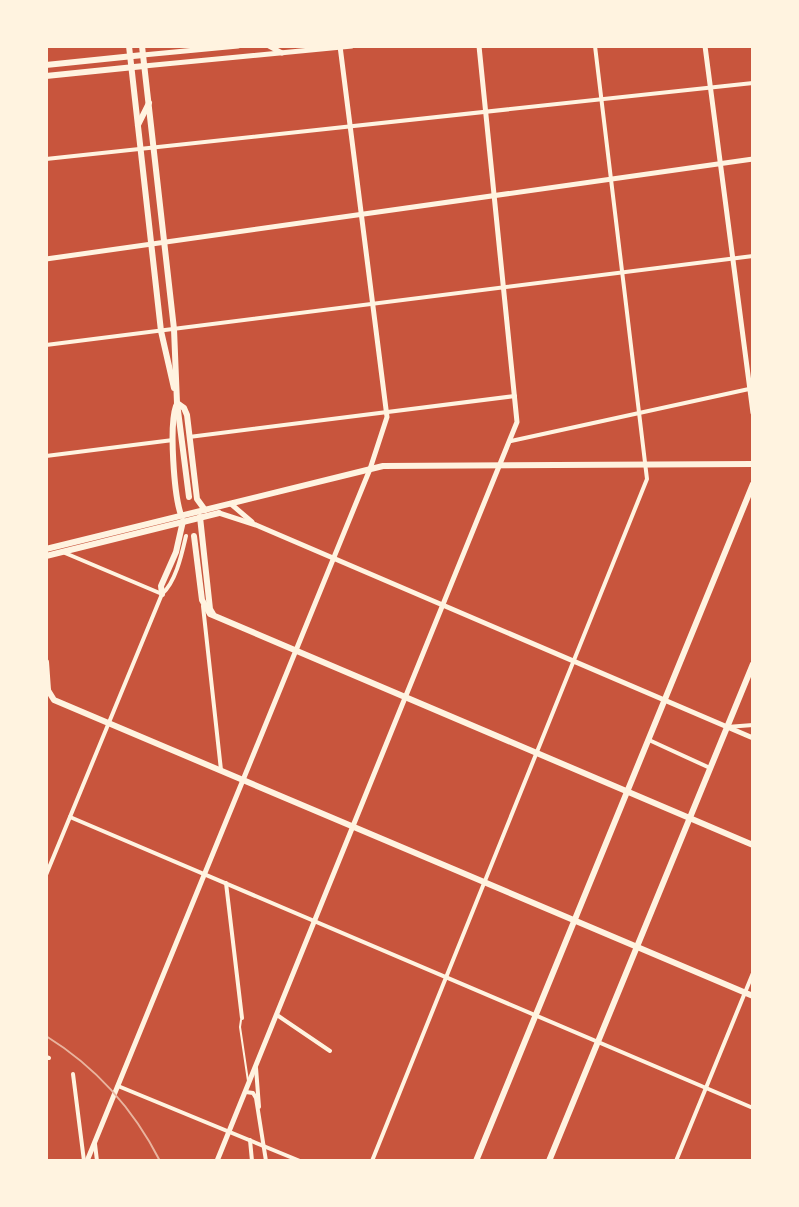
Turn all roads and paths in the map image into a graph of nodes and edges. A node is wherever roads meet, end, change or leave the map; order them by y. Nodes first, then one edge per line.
1 (129, 46) edge
2 (142, 46) edge
3 (238, 46) edge
4 (269, 46) edge
5 (352, 46) edge
6 (479, 46) edge
7 (595, 46) edge
8 (705, 46) edge
9 (340, 47) edge
10 (282, 53) junction
11 (143, 55) junction
12 (130, 56) junction
13 (46, 65) edge
14 (144, 66) junction
15 (131, 68) junction
16 (46, 76) edge
17 (753, 83) edge
18 (711, 88) junction
19 (601, 100) junction
20 (149, 103) junction
21 (486, 112) junction
22 (138, 125) junction
23 (350, 127) junction
24 (154, 148) junction
25 (141, 149) junction
26 (46, 159) edge
27 (753, 159) edge
28 (720, 164) junction
29 (611, 179) junction
30 (144, 181) junction
31 (495, 195) junction
32 (160, 202) junction
33 (362, 214) junction
34 (164, 242) junction
35 (151, 244) junction
36 (753, 256) edge
37 (732, 258) junction
38 (46, 259) edge
39 (623, 272) junction
40 (504, 287) junction
41 (374, 304) junction
42 (174, 329) junction
43 (161, 331) junction
44 (46, 345) edge
45 (749, 389) junction
46 (515, 396) junction
47 (177, 403) junction
48 (387, 412) junction
49 (640, 413) junction
50 (753, 413) edge
51 (189, 437) junction
52 (173, 440) junction
53 (511, 441) junction
54 (46, 456) edge
55 (646, 464) junction
56 (753, 464) edge
57 (500, 466) junction
58 (370, 469) junction
59 (753, 484) edge
60 (189, 497) dead end
61 (231, 504) junction
62 (205, 510) junction
63 (219, 513) joint
64 (200, 517) junction
65 (182, 518) junction
66 (256, 525) junction
67 (190, 536) joint
68 (83, 547) junction
69 (46, 549) edge
70 (62, 552) junction
71 (46, 556) edge
72 (333, 558) junction
73 (85, 561) junction
74 (162, 594) junction
75 (202, 600) junction
76 (443, 605) junction
77 (213, 615) junction
78 (205, 624) junction
79 (296, 650) junction
80 (574, 661) junction
81 (46, 662) edge
82 (753, 664) edge
83 (47, 692) edge
84 (406, 697) junction
85 (665, 701) junction
86 (109, 723) junction
87 (753, 725) edge
88 (727, 727) junction
89 (753, 738) edge
90 (649, 740) junction
91 (537, 753) junction
92 (710, 768) junction
93 (221, 770) junction
94 (243, 780) junction
95 (628, 792) junction
96 (70, 817) junction
97 (690, 818) junction
98 (353, 826) junction
99 (753, 845) edge
100 (204, 874) junction
101 (46, 875) edge
102 (485, 882) junction
103 (226, 883) junction
104 (315, 921) junction
105 (576, 921) junction
106 (637, 947) junction
107 (753, 973) edge
108 (446, 977) junction
109 (745, 993) junction
110 (753, 996) edge
111 (277, 1015) junction
112 (536, 1015) junction
113 (242, 1018) joint
114 (598, 1042) junction
115 (330, 1051) dead end
116 (256, 1067) junction
117 (73, 1074) dead end
118 (118, 1086) junction
119 (706, 1088) junction
120 (247, 1089) junction
121 (753, 1108) edge
122 (259, 1109) junction
123 (229, 1132) junction
124 (250, 1140) junction
125 (95, 1142) junction
126 (264, 1146) junction
127 (85, 1161) edge
128 (97, 1161) edge
129 (217, 1161) edge
130 (252, 1161) edge
131 (266, 1161) edge
132 (300, 1161) edge
133 (372, 1161) edge
134 (476, 1161) edge
135 (549, 1161) edge
136 (676, 1161) edge

1 - 12 main road
2 - 11 main road
3 - 11 main road
4 - 10 main road
5 - 9 main road
6 - 21 main road
7 - 19 street
8 - 18 main road
9 - 10 main road
9 - 23 main road
10 - 14 main road
11 - 12 main road
11 - 14 main road
12 - 13 main road
12 - 15 main road
14 - 15 main road
14 - 20 main road
15 - 16 main road
15 - 22 main road
17 - 18 street
18 - 19 street
18 - 28 main road
19 - 21 street
19 - 29 street
20 - 22 main road
20 - 24 main road
21 - 23 street
21 - 31 main road
22 - 25 main road
23 - 24 street
23 - 33 main road
24 - 25 street
24 - 32 main road
25 - 26 street
25 - 30 main road
27 - 28 main road
28 - 29 main road
28 - 37 main road
29 - 31 main road
29 - 39 street
30 - 32 main road
30 - 35 main road
31 - 33 main road
31 - 40 main road
32 - 34 main road
33 - 34 main road
33 - 41 main road
34 - 35 main road
34 - 42 main road
35 - 38 main road
35 - 43 main road
36 - 37 street
37 - 39 street
37 - 45 main road
39 - 40 street
39 - 49 street
40 - 41 street
40 - 46 main road
41 - 42 street
41 - 48 main road
42 - 43 street
42 - 47 main road
43 - 44 street
43 - 47 main road
45 - 49 street
45 - 50 main road
46 - 48 street
46 - 53 main road
47 - 51 main road
47 - 52 main road
47 - 60 main road
48 - 51 street
48 - 58 main road
49 - 53 street
49 - 55 street
51 - 62 main road
52 - 54 street
52 - 65 main road
53 - 57 main road
55 - 56 main road
55 - 57 main road
55 - 80 street
57 - 58 main road
57 - 76 main road
58 - 61 main road
58 - 72 main road
59 - 85 main road
61 - 62 main road
61 - 66 main road
62 - 65 main road
63 - 64 main road
63 - 66 main road
64 - 65 main road
64 - 77 main road
65 - 68 main road
65 - 69 main road
65 - 74 main road
66 - 72 main road
67 - 74 street
67 - 75 main road
68 - 70 main road
68 - 73 street
70 - 71 main road
70 - 73 street
72 - 76 main road
72 - 79 main road
73 - 74 street
74 - 86 street
75 - 77 main road
75 - 78 street
76 - 80 main road
76 - 84 main road
77 - 78 street
77 - 79 main road
78 - 93 street
79 - 84 main road
79 - 94 main road
80 - 85 main road
80 - 91 street
81 - 83 main road
82 - 88 main road
83 - 86 main road
84 - 91 main road
84 - 98 main road
85 - 88 main road
85 - 90 main road
86 - 93 main road
86 - 96 street
87 - 88 street
88 - 89 main road
88 - 92 main road
90 - 92 street
90 - 95 main road
91 - 95 main road
91 - 102 street
92 - 97 main road
93 - 94 main road
94 - 98 main road
94 - 100 main road
95 - 97 main road
95 - 105 main road
96 - 100 street
96 - 101 street
97 - 99 main road
97 - 106 main road
98 - 102 main road
98 - 104 main road
100 - 103 street
100 - 118 main road
102 - 105 main road
102 - 108 street
103 - 104 street
103 - 113 street
104 - 108 street
104 - 111 main road
105 - 106 main road
105 - 112 main road
106 - 109 main road
106 - 114 main road
107 - 109 street
108 - 112 street
108 - 133 street
109 - 110 main road
109 - 119 street
111 - 115 street
111 - 116 main road
112 - 114 street
112 - 134 main road
113 - 120 lane
114 - 119 street
114 - 135 main road
116 - 120 main road
116 - 122 street
117 - 127 street
118 - 123 street
118 - 125 main road
119 - 121 street
119 - 136 street
120 - 122 street
120 - 123 main road
122 - 126 street
123 - 124 street
123 - 129 main road
124 - 126 street
124 - 130 street
125 - 127 main road
125 - 128 street
126 - 131 street
126 - 132 street

